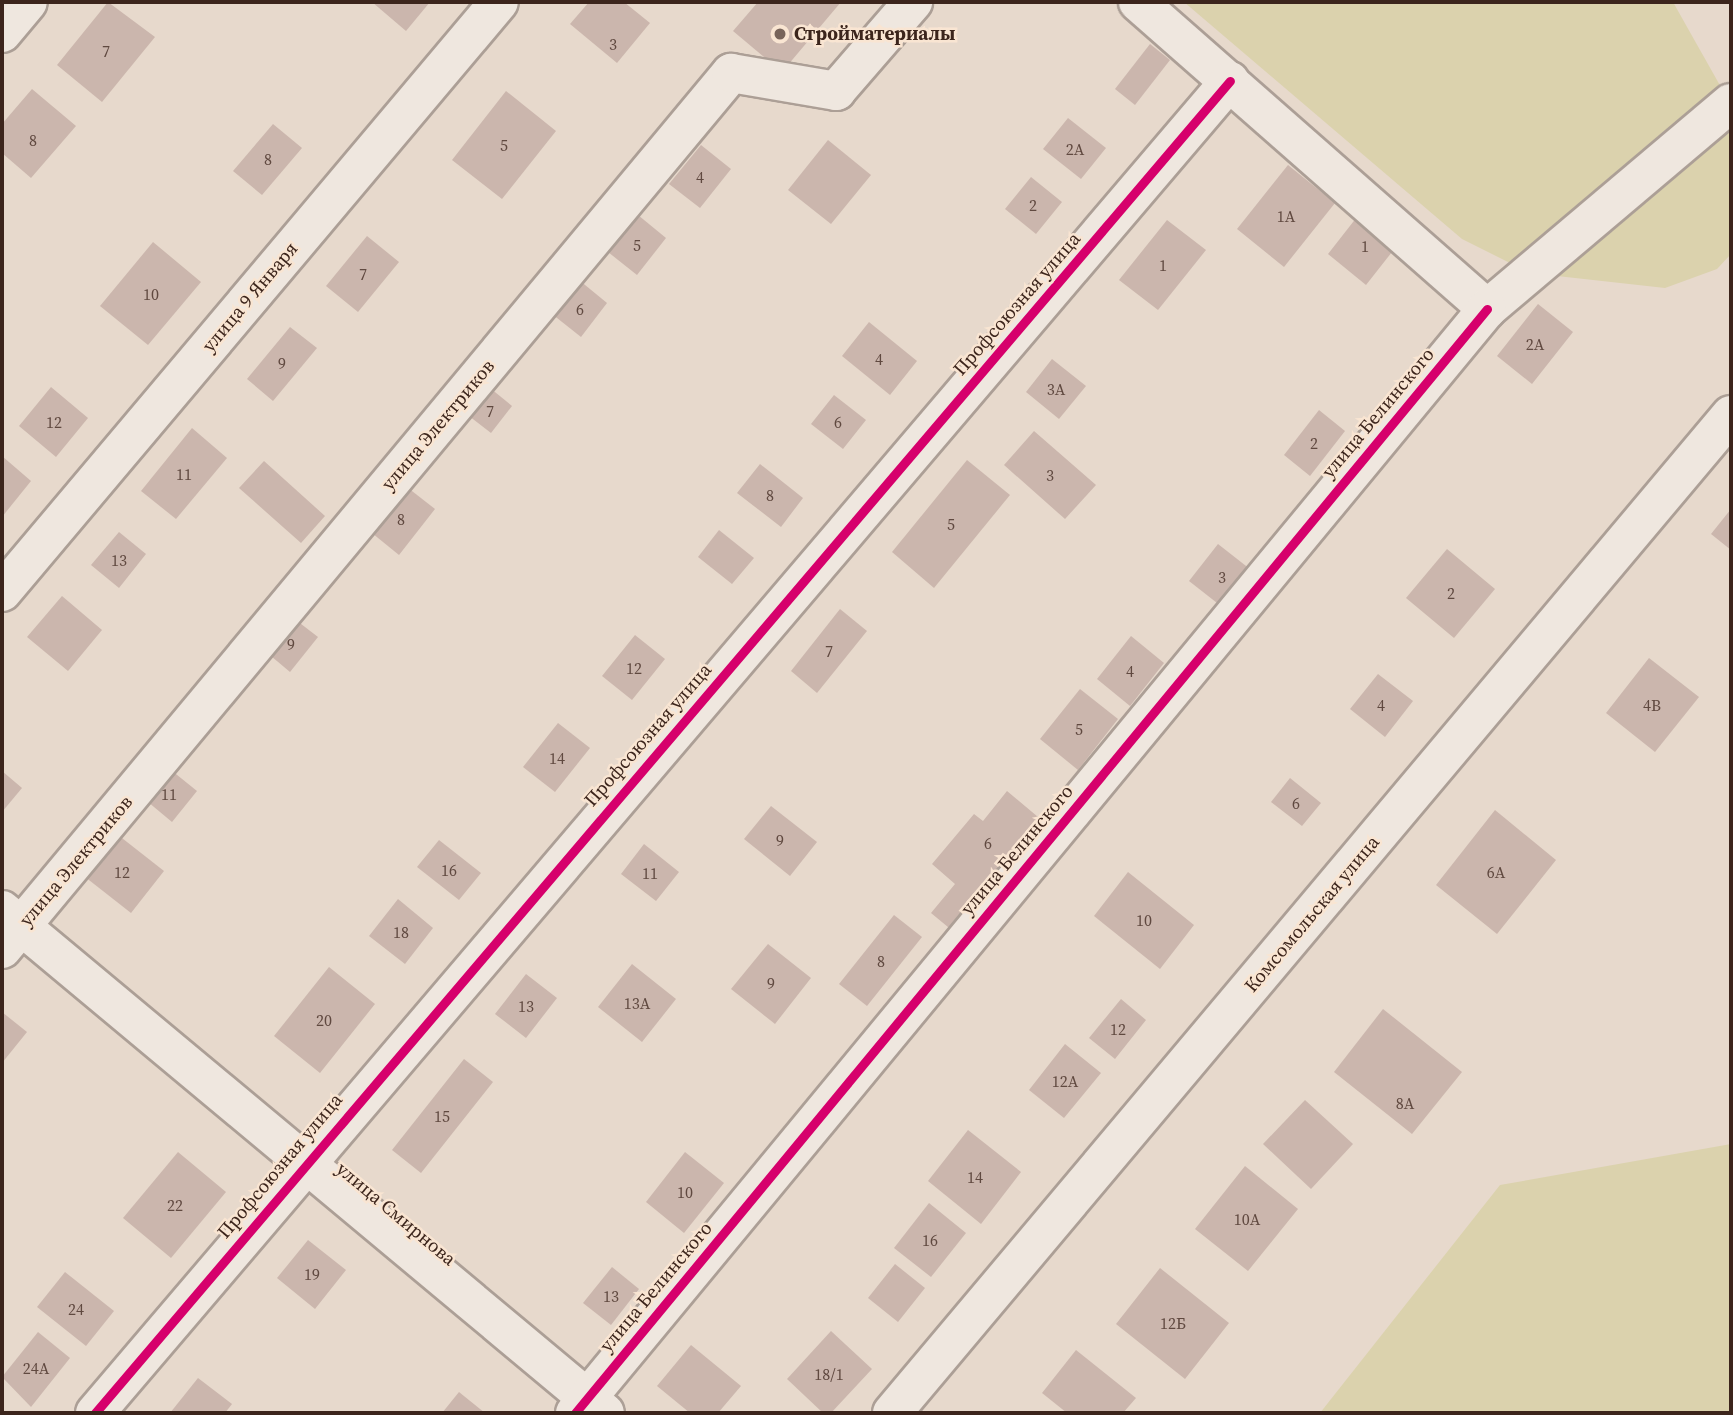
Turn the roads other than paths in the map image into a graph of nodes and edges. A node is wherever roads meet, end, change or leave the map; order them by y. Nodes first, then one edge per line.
1 (28, 2) edge
2 (499, 2) edge
3 (913, 2) edge
4 (1138, 2) edge
5 (2, 33) edge
6 (1230, 81) junction
7 (1731, 103) edge
8 (1487, 309) junction
9 (1731, 415) edge
10 (2, 592) edge
11 (8, 929) edge
12 (307, 1161) junction
13 (589, 1409) edge
14 (95, 1413) edge
15 (892, 1413) edge

1 - 5 street
2 - 10 street, улица 9 Января
3 - 11 street, улица Электриков
4 - 6 street
6 - 8 street
6 - 12 street, Профсоюзная улица
7 - 8 street, улица Белинского
8 - 13 street, улица Белинского
9 - 15 street, Комсомольская улица
11 - 12 street, улица Смирнова
12 - 13 street, улица Смирнова
12 - 14 street, Профсоюзная улица

